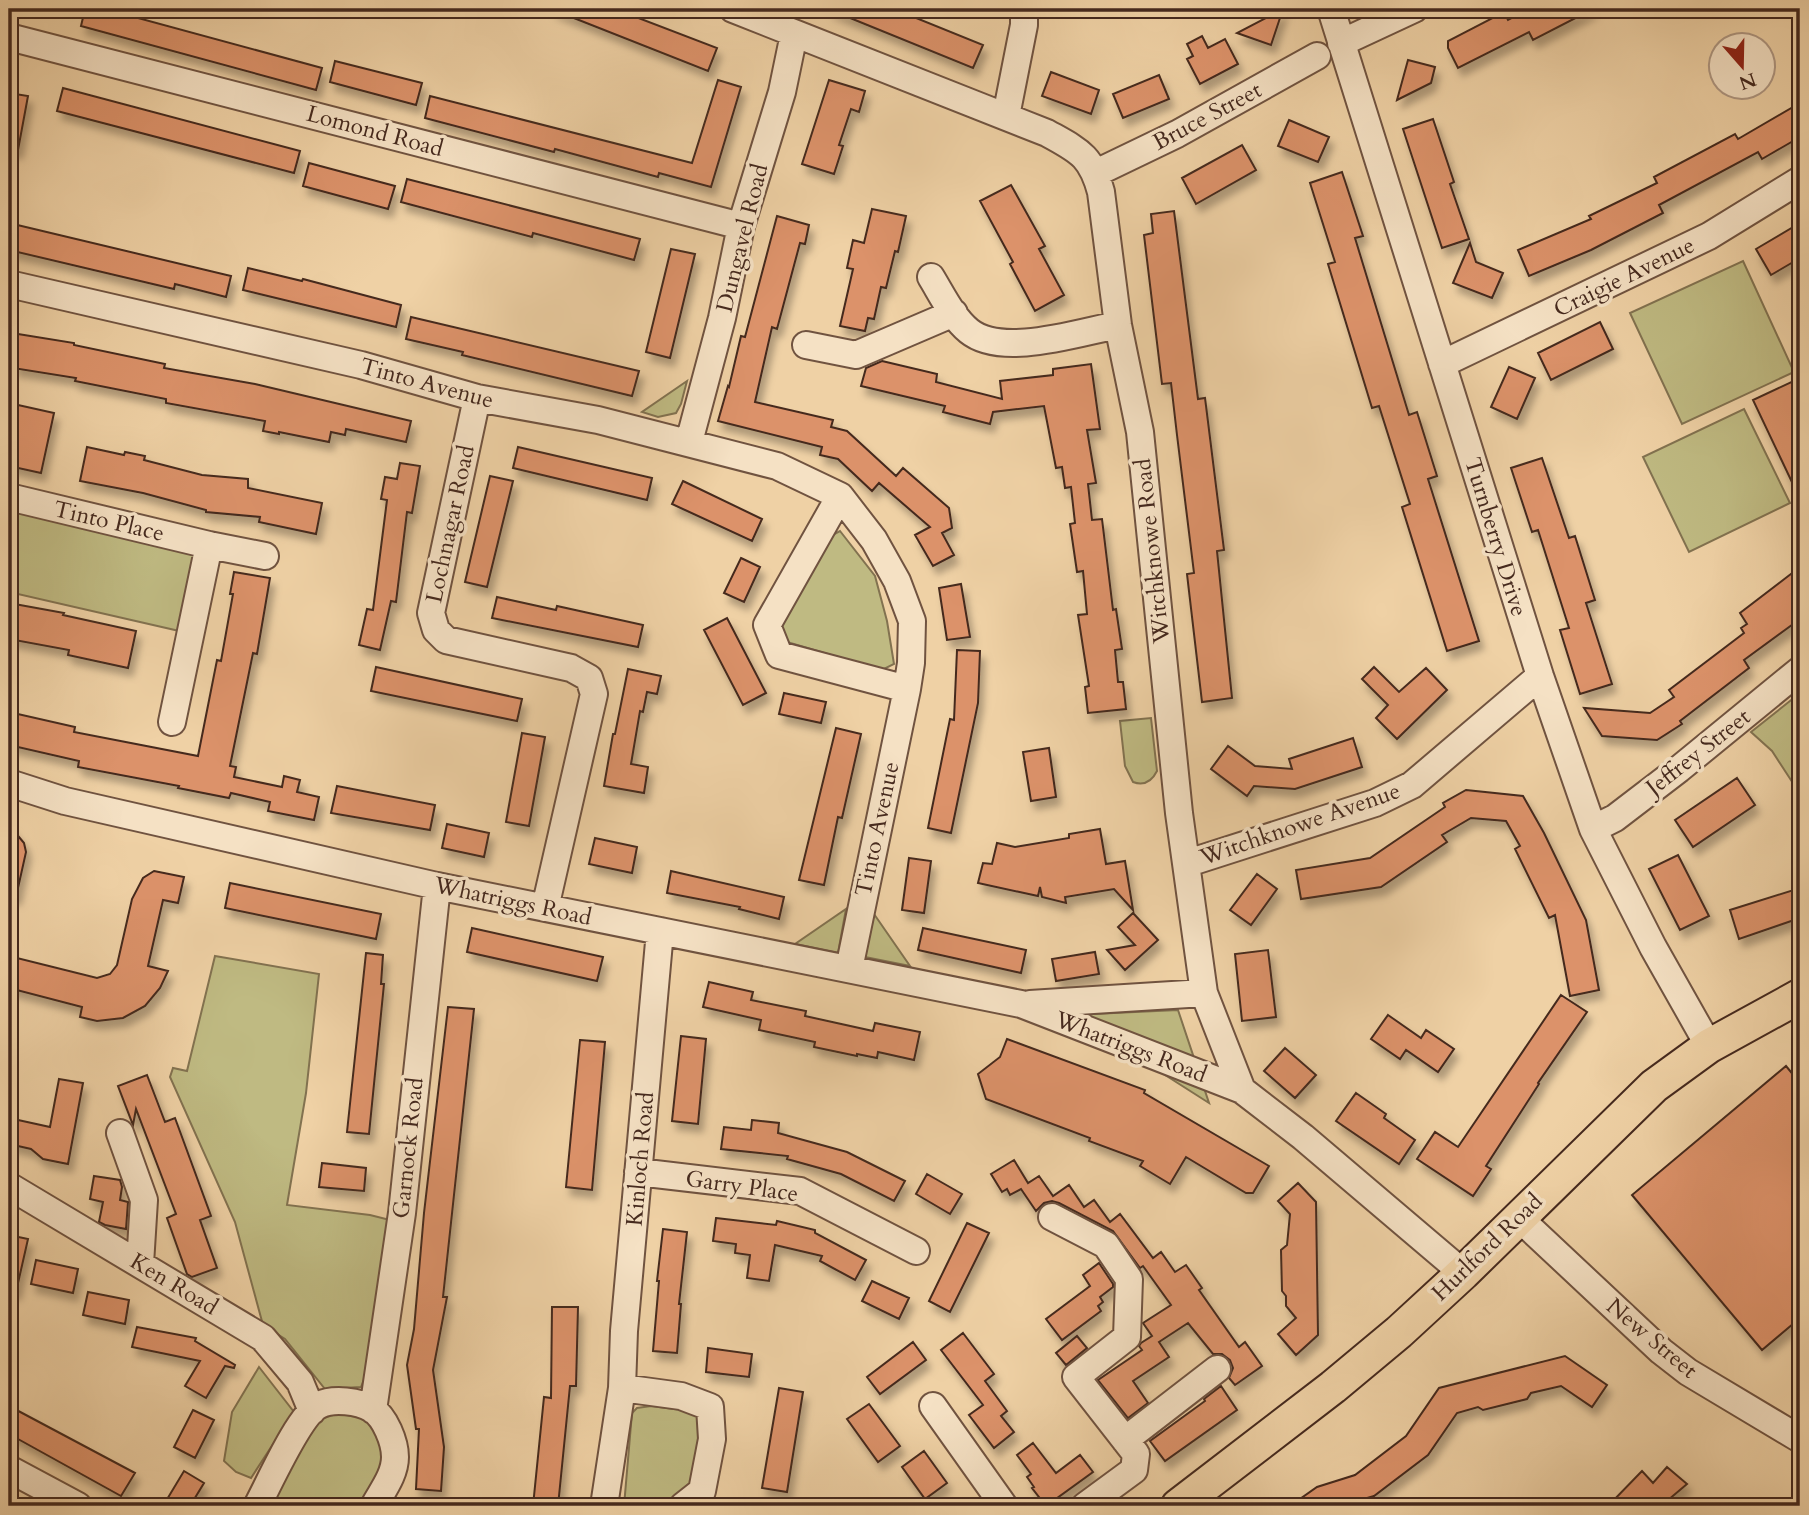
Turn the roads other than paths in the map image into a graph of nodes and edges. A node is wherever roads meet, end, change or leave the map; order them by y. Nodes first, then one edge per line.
1 (733, 9) edge
2 (1024, 9) edge
3 (1331, 9) edge
4 (1414, 9) edge
5 (794, 34) junction
6 (9, 37) edge
7 (1341, 43) junction
8 (1317, 56) dead end
9 (1006, 116) junction
10 (1096, 173) junction
11 (1800, 180) edge
12 (741, 226) junction
13 (931, 277) dead end
14 (10, 288) edge
15 (954, 313) junction
16 (1118, 325) junction
17 (806, 345) dead end
18 (1442, 364) junction
19 (477, 398) junction
20 (689, 442) junction
21 (840, 496) junction
22 (9, 497) edge
23 (209, 545) junction
24 (265, 556) dead end
25 (1800, 670) edge
26 (1540, 676) junction
27 (906, 689) junction
28 (172, 722) dead end
29 (9, 783) edge
30 (1593, 829) junction
31 (1188, 863) junction
32 (437, 886) junction
33 (545, 908) junction
34 (660, 931) junction
35 (849, 969) junction
36 (1204, 993) junction
37 (1800, 996) edge
38 (1021, 1004) junction
39 (1709, 1046) junction
40 (1242, 1090) junction
41 (120, 1133) dead end
42 (638, 1172) junction
43 (9, 1186) edge
44 (1052, 1217) dead end
45 (1518, 1217) junction
46 (916, 1251) dead end
47 (140, 1264) junction
48 (1462, 1273) junction
49 (1217, 1369) dead end
50 (622, 1388) junction
51 (933, 1406) dead end
52 (373, 1410) junction
53 (312, 1411) junction
54 (1800, 1439) edge
55 (1125, 1440) junction
56 (9, 1469) edge
57 (68, 1504) edge
58 (257, 1506) edge
59 (374, 1506) edge
60 (604, 1506) edge
61 (683, 1506) edge
62 (1004, 1506) edge
63 (1085, 1506) edge
64 (1178, 1506) edge

1 - 5 street
2 - 9 street
3 - 7 street, Turnberry Drive
4 - 7 street
5 - 9 street
5 - 12 street, Dungavel Road
6 - 12 street, Lomond Road
7 - 18 street, Turnberry Drive
8 - 10 street, Bruce Street
9 - 10 street
10 - 16 street, Witchknowe Road
11 - 18 street, Craigie Avenue
12 - 20 street, Dungavel Road
13 - 15 street
14 - 19 street, Tinto Avenue
15 - 16 street
15 - 17 street
16 - 31 street, Witchknowe Road
18 - 26 street, Turnberry Drive
19 - 20 street, Tinto Avenue
19 - 33 street, Lochnagar Road
20 - 21 street, Tinto Avenue
21 - 27 street, Tinto Avenue
21 - 27 street
22 - 23 street, Tinto Place
23 - 24 street, Tinto Place
23 - 28 street
25 - 30 street, Jeffrey Street
26 - 30 street, Turnberry Drive
26 - 31 street, Witchknowe Avenue
27 - 35 street, Tinto Avenue
29 - 32 street, Whatriggs Road
30 - 39 street, Turnberry Drive
31 - 36 street, Witchknowe Road
32 - 33 street, Whatriggs Road
32 - 52 street, Garnock Road
33 - 34 street, Whatriggs Road
34 - 35 street, Whatriggs Road
34 - 42 street, Kinloch Road
35 - 38 street, Whatriggs Road
36 - 38 street, Whatriggs Road
36 - 40 street, Witchknowe Road
37 - 39 main road, Hurlford Road
38 - 40 street, Whatriggs Road
39 - 45 main road, Hurlford Road
40 - 48 street
41 - 47 street
42 - 46 street, Garry Place
42 - 50 street, Kinloch Road
43 - 47 street, Ken Road
44 - 55 street
45 - 48 main road, Hurlford Road
45 - 54 street, New Street
47 - 53 street, Ken Road
48 - 64 main road, Hurlford Road
49 - 55 street
50 - 60 street, Kinloch Road
50 - 61 street
51 - 62 street
52 - 53 street
52 - 59 street
53 - 58 street
55 - 63 street
56 - 57 street

